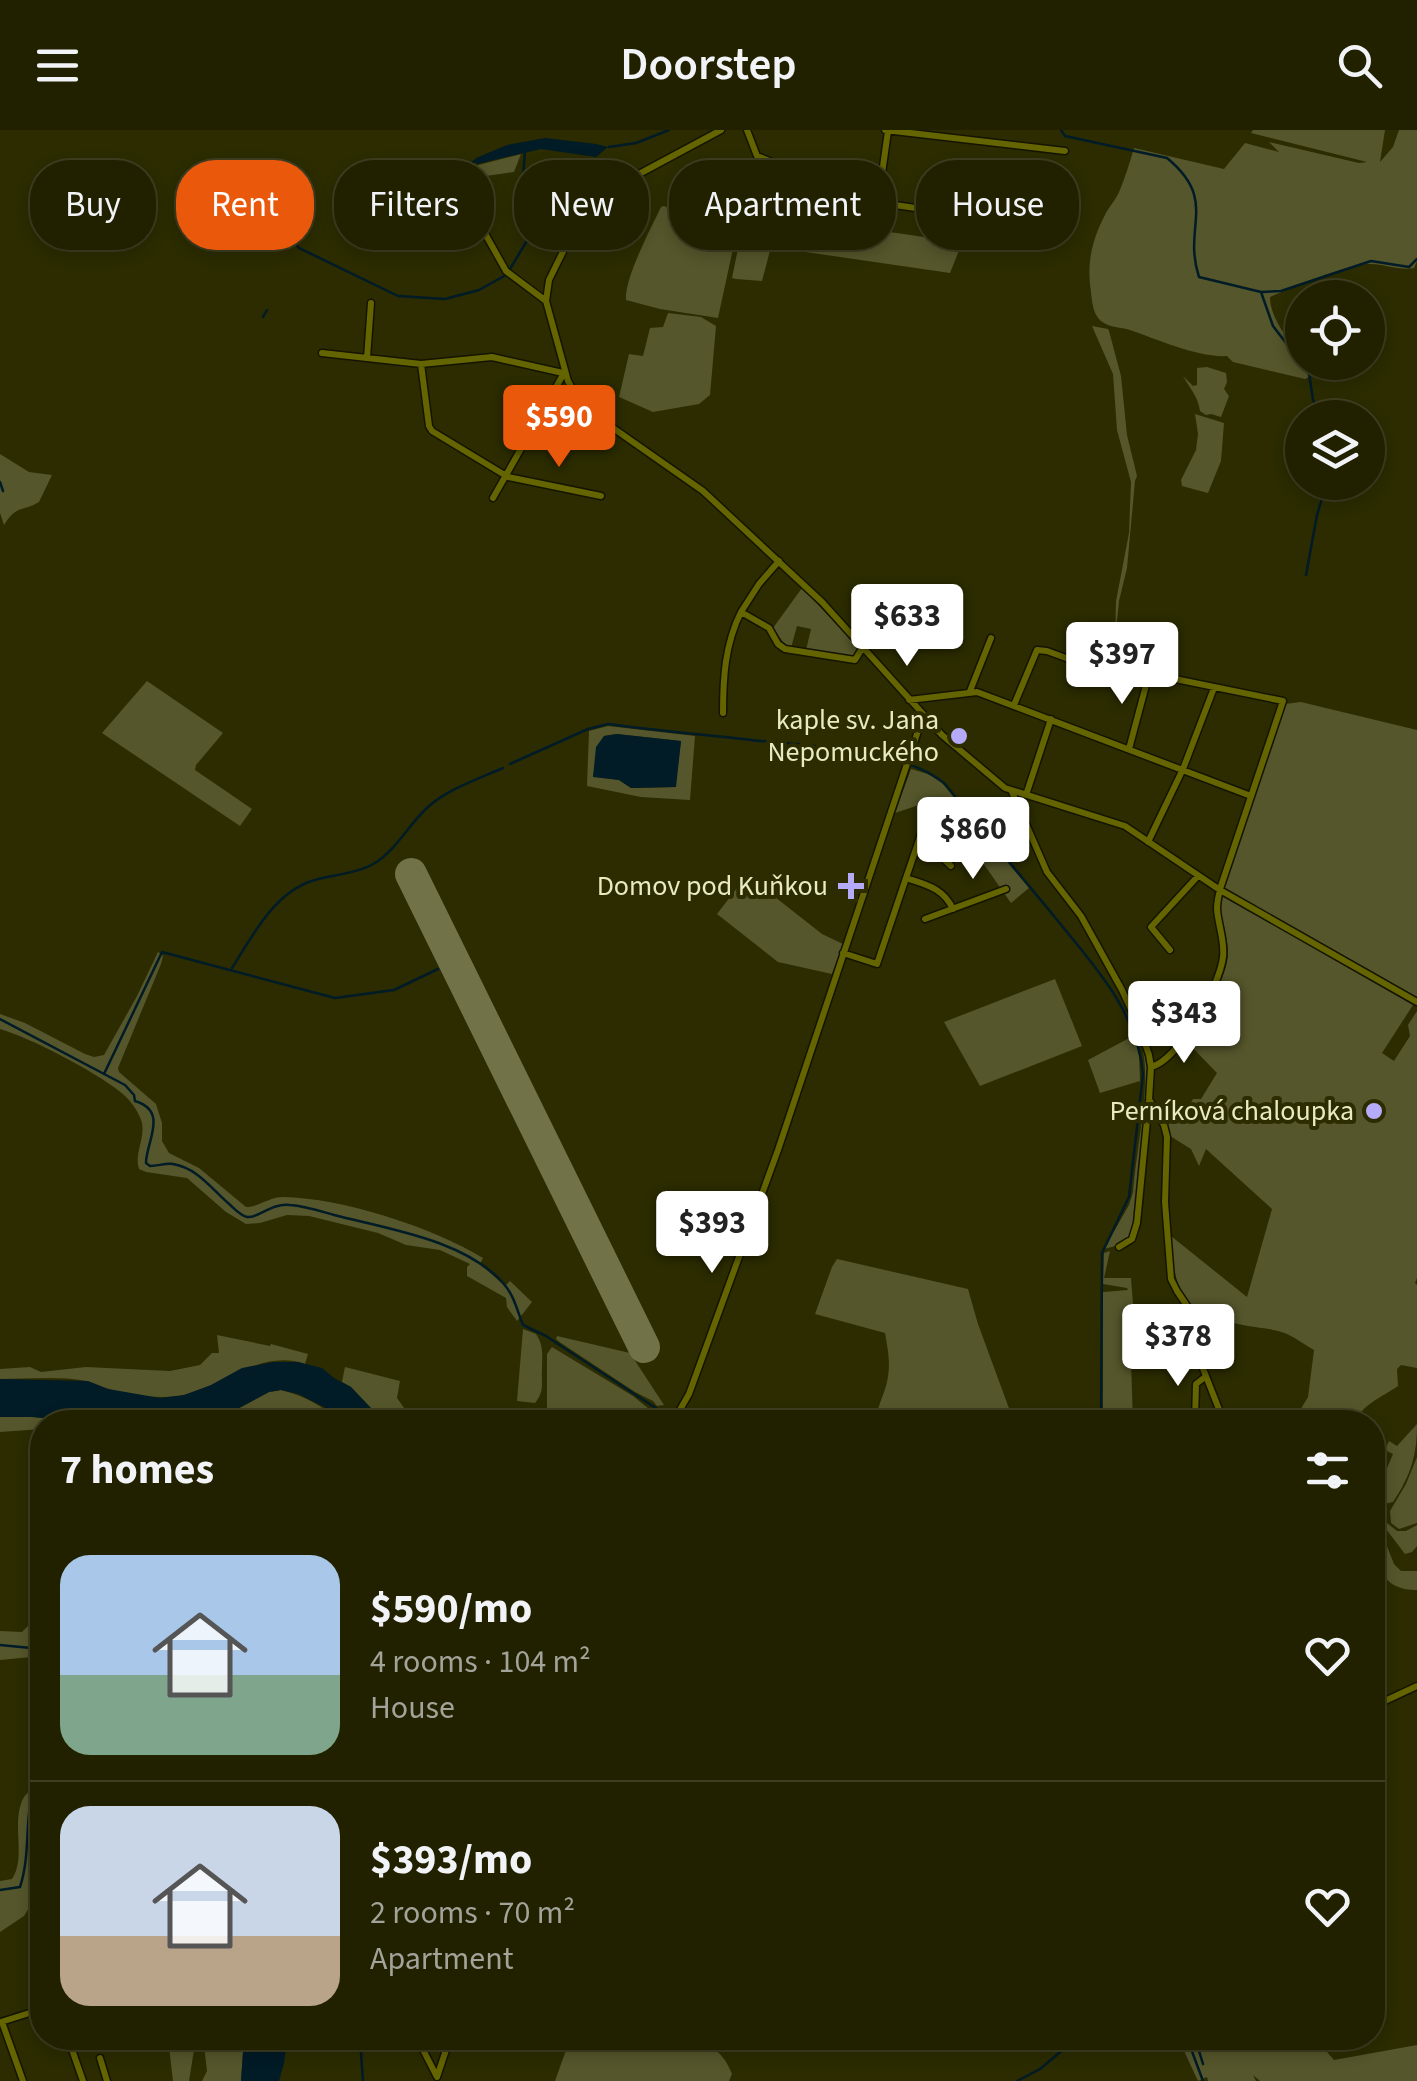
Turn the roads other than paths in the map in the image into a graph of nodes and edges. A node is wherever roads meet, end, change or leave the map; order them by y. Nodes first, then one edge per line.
1 (721, 130) edge
2 (747, 130) edge
3 (886, 130) edge
4 (1066, 151) dead end
5 (767, 160) edge
6 (883, 160) edge
7 (494, 250) edge
8 (546, 301) junction
9 (371, 302) dead end
10 (322, 353) dead end
11 (367, 358) junction
12 (420, 364) junction
13 (564, 373) junction
14 (505, 476) junction
15 (601, 496) dead end
16 (493, 498) dead end
17 (779, 560) junction
18 (741, 612) junction
19 (991, 638) dead end
20 (863, 647) junction
21 (1149, 674) junction
22 (1214, 688) junction
23 (970, 691) junction
24 (909, 700) junction
25 (1014, 705) junction
26 (723, 714) dead end
27 (923, 716) junction
28 (1051, 719) junction
29 (1129, 749) junction
30 (1183, 770) junction
31 (1012, 791) junction
32 (1026, 796) junction
33 (1251, 796) junction
34 (924, 824) dead end
35 (919, 840) junction
36 (1148, 842) junction
37 (951, 866) dead end
38 (1198, 876) junction
39 (906, 878) junction
40 (1006, 889) dead end
41 (1220, 890) junction
42 (954, 909) junction
43 (925, 919) dead end
44 (1170, 950) dead end
45 (843, 953) junction
46 (1417, 1002) edge
47 (1151, 1067) junction
48 (1149, 1100) junction
49 (1119, 1247) dead end
50 (1205, 1377) junction
51 (680, 1410) edge
52 (1195, 1410) edge
53 (1219, 1410) edge
54 (1417, 1686) edge
55 (1385, 1701) edge
56 (30, 2013) edge
57 (1, 2022) edge
58 (72, 2050) edge
59 (423, 2050) edge
60 (446, 2050) edge
61 (100, 2058) dead end
62 (437, 2079) edge
63 (23, 2081) edge
64 (82, 2081) edge
65 (107, 2081) edge

1 - 8 street
2 - 5 street
3 - 4 street
3 - 6 street
7 - 8 street
8 - 13 street
9 - 11 street
10 - 11 street
11 - 12 street
12 - 13 street
12 - 14 street
13 - 14 street
13 - 17 street
14 - 15 street
14 - 16 street
17 - 18 street
17 - 20 street
18 - 20 street
18 - 26 street
19 - 23 street
20 - 24 street
21 - 22 street
21 - 25 street
21 - 29 street
22 - 30 street
22 - 33 street
23 - 24 street
23 - 25 street
24 - 27 street
25 - 28 street
27 - 31 street
27 - 45 street
28 - 29 street
28 - 32 street
29 - 30 street
30 - 33 street
30 - 36 street
31 - 32 street
31 - 47 street
32 - 36 street
33 - 41 street
34 - 35 street
35 - 37 street
35 - 39 street
36 - 38 street
38 - 41 street
38 - 44 street
39 - 42 street
39 - 45 street
40 - 42 street
41 - 46 street
41 - 47 street
42 - 43 street
45 - 51 street
47 - 48 street
48 - 49 street
48 - 50 street
50 - 52 street
50 - 53 street
54 - 55 street
56 - 57 street
57 - 63 street
58 - 64 street
59 - 62 street
60 - 62 street
61 - 65 street

